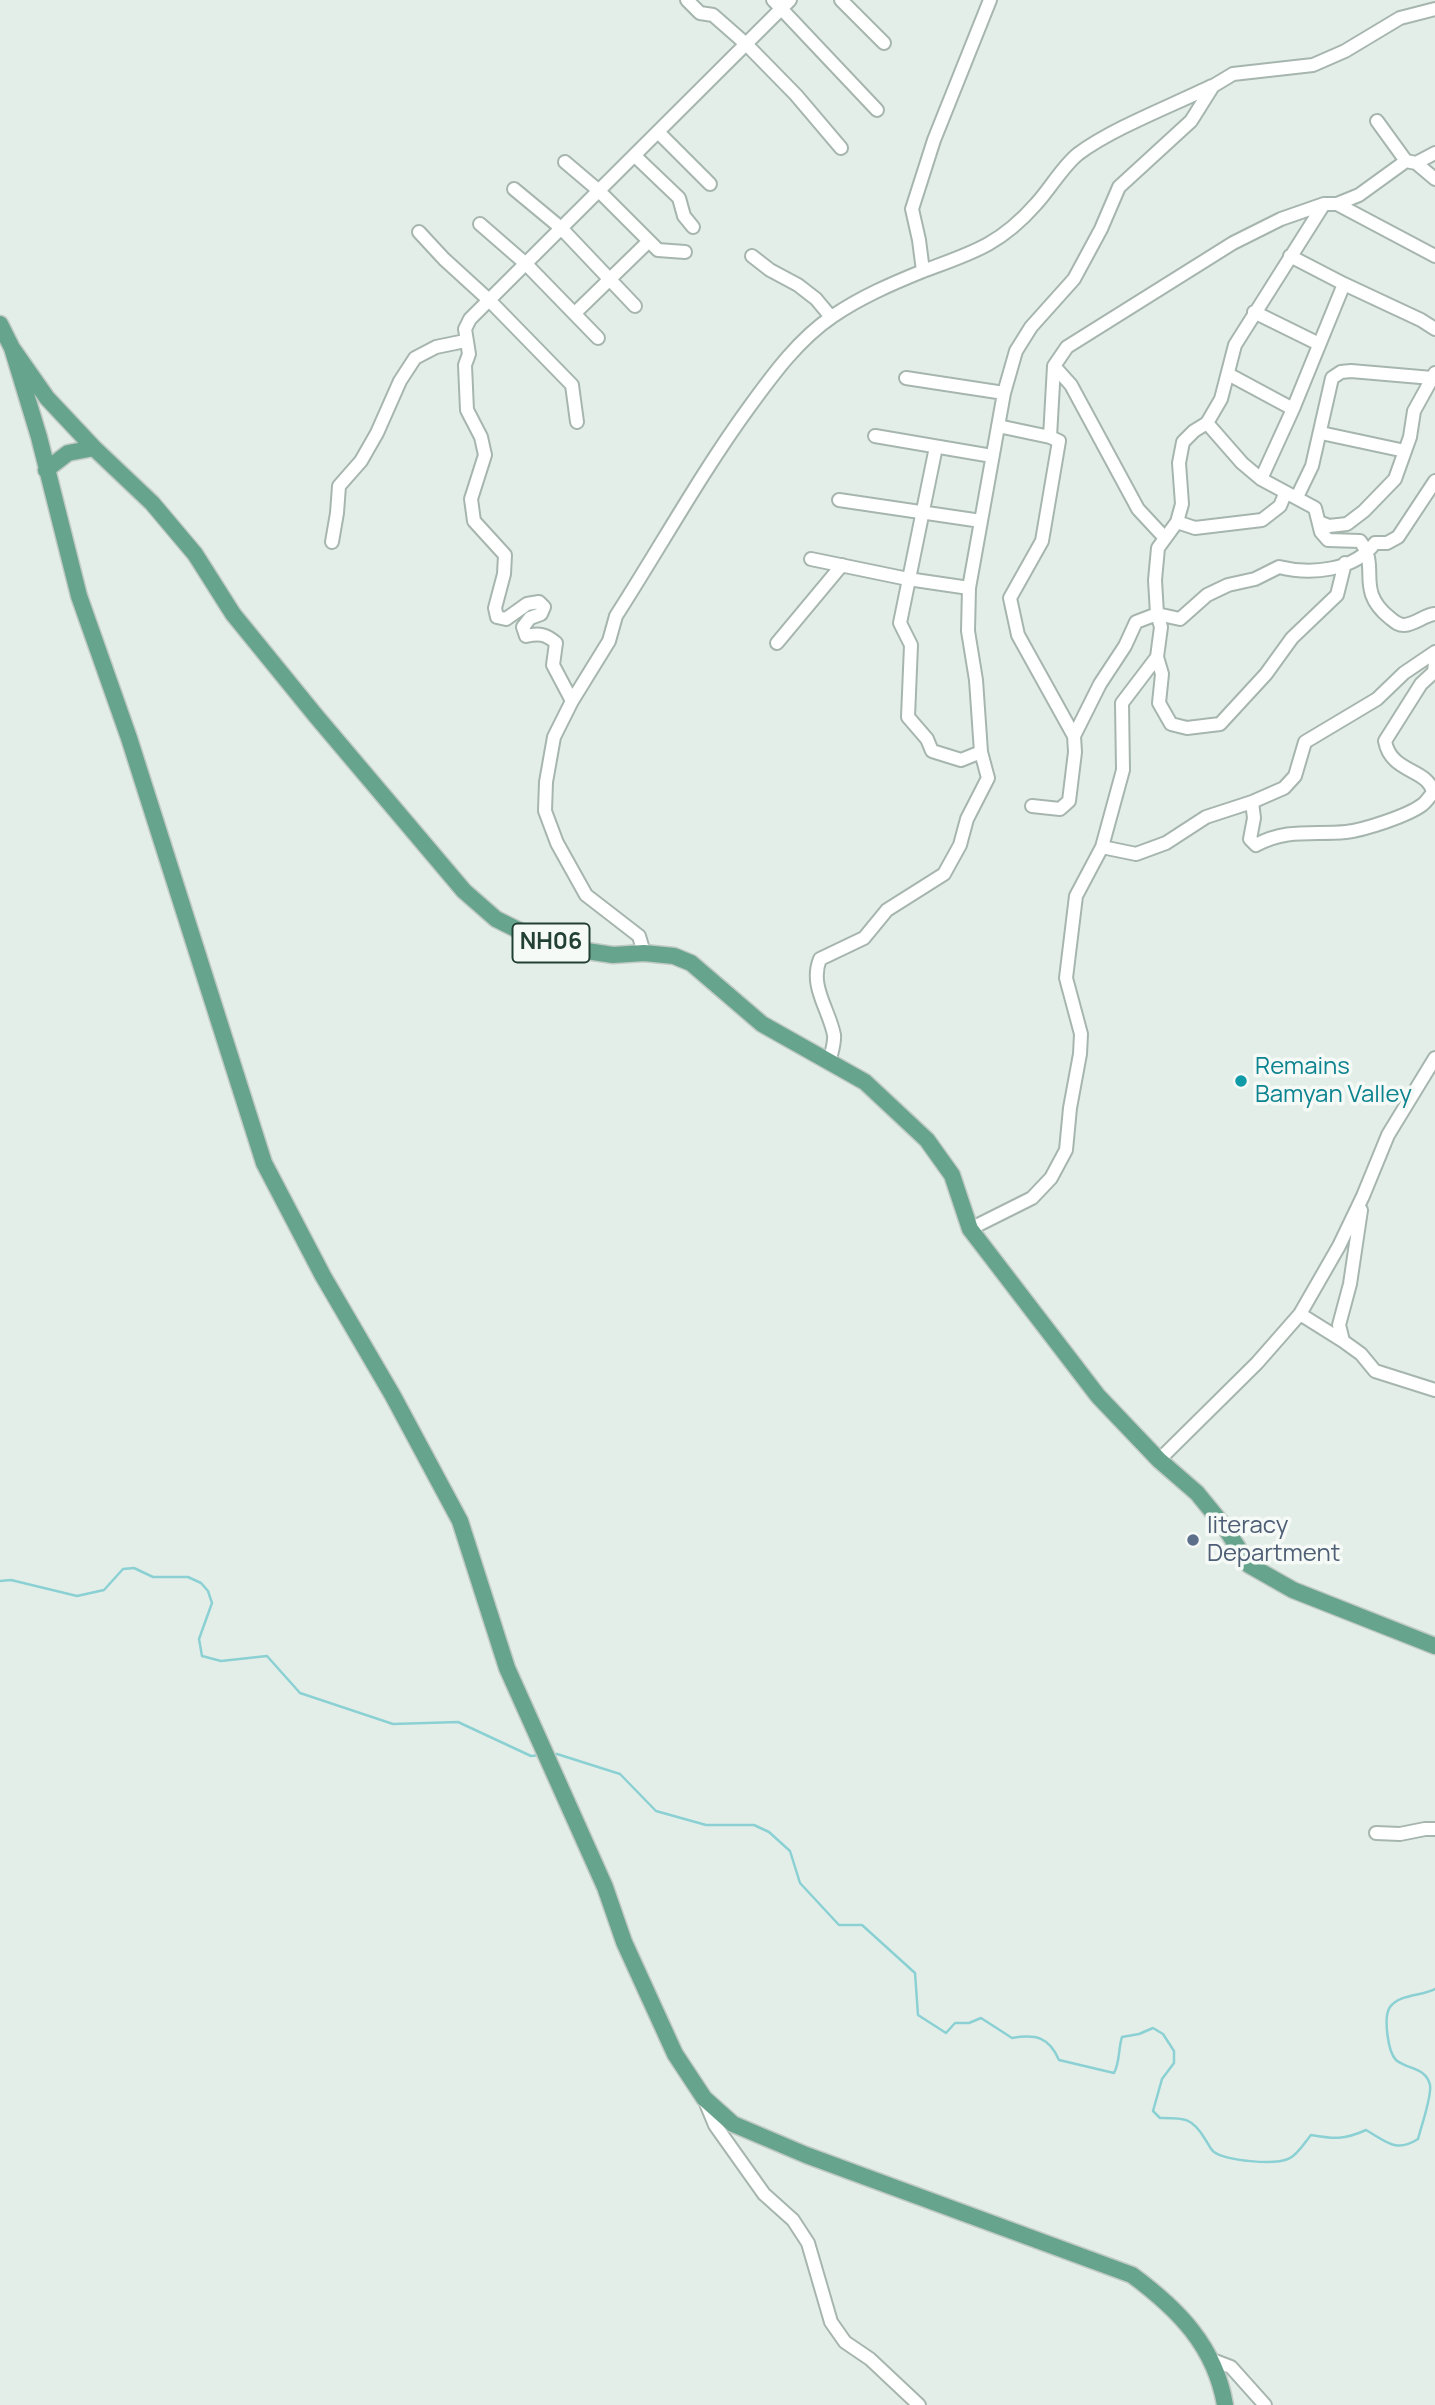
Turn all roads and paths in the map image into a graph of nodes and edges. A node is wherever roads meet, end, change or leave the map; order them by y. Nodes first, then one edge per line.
1 (687, 0) edge
2 (841, 0) edge
3 (990, 0) edge
4 (782, 3) edge
5 (1435, 9) edge
6 (884, 43) dead end
7 (746, 44) junction
8 (1213, 86) junction
9 (877, 110) dead end
10 (1377, 121) dead end
11 (659, 133) junction
12 (841, 148) dead end
13 (1435, 153) edge
14 (635, 156) junction
15 (565, 162) dead end
16 (1411, 162) junction
17 (1435, 179) edge
18 (710, 184) dead end
19 (514, 188) dead end
20 (598, 190) junction
21 (1331, 204) junction
22 (480, 225) dead end
23 (693, 227) dead end
24 (561, 228) junction
25 (419, 232) dead end
26 (649, 241) junction
27 (685, 252) dead end
28 (752, 256) dead end
29 (1290, 256) junction
30 (1435, 256) edge
31 (526, 264) junction
32 (923, 271) junction
33 (610, 279) junction
34 (1344, 284) junction
35 (490, 301) junction
36 (635, 306) dead end
37 (1254, 312) junction
38 (575, 313) junction
39 (831, 317) junction
40 (0, 324) edge
41 (1435, 329) edge
42 (598, 338) dead end
43 (465, 341) junction
44 (1319, 344) junction
45 (12, 348) junction
46 (1054, 366) junction
47 (1228, 374) junction
48 (1434, 376) edge
49 (906, 378) dead end
50 (1004, 393) junction
51 (47, 398) junction
52 (1293, 409) junction
53 (577, 422) dead end
54 (1208, 423) junction
55 (998, 426) junction
56 (1321, 433) junction
57 (875, 436) dead end
58 (39, 437) junction
59 (1049, 437) junction
60 (936, 447) junction
61 (93, 448) junction
62 (1405, 451) junction
63 (992, 456) junction
64 (46, 470) junction
65 (1261, 479) junction
66 (1435, 481) edge
67 (1291, 495) junction
68 (839, 500) dead end
69 (922, 511) junction
70 (981, 521) junction
71 (1177, 522) junction
72 (1319, 522) junction
73 (1164, 537) junction
74 (332, 542) dead end
75 (1368, 552) junction
76 (811, 559) dead end
77 (1345, 563) junction
78 (842, 565) junction
79 (908, 579) junction
80 (969, 588) junction
81 (1157, 614) junction
82 (1435, 614) edge
83 (777, 643) dead end
84 (1435, 652) edge
85 (1157, 657) junction
86 (1435, 663) edge
87 (572, 701) junction
88 (1074, 736) junction
89 (981, 752) junction
90 (1252, 802) junction
91 (1032, 806) dead end
92 (1102, 847) junction
93 (644, 953) junction
94 (1435, 1058) edge
95 (829, 1063) junction
96 (1363, 1196) junction
97 (970, 1230) junction
98 (1300, 1314) junction
99 (1343, 1341) junction
100 (1435, 1391) edge
101 (1158, 1460) junction
102 (1435, 1646) edge
103 (1435, 1829) edge
104 (1376, 1833) dead end
105 (704, 2098) junction
106 (1210, 2359) junction
107 (919, 2405) edge
108 (1224, 2405) edge
109 (1265, 2405) edge

1 - 7 street
2 - 6 street
3 - 32 street
4 - 7 street
4 - 9 street
5 - 8 street
7 - 11 street
7 - 12 street
8 - 32 street
8 - 50 street
10 - 16 street
11 - 14 street
11 - 18 street
13 - 16 street
14 - 20 street
14 - 23 street
15 - 20 street
16 - 17 street
16 - 21 street
19 - 24 street
20 - 24 street
20 - 26 street
21 - 29 street
21 - 30 street
21 - 46 street
22 - 31 street
24 - 31 street
24 - 33 street
25 - 35 street
26 - 27 street
26 - 33 street
28 - 39 street
29 - 34 street
29 - 37 street
31 - 35 street
31 - 38 street
32 - 39 street
33 - 36 street
33 - 38 street
34 - 41 street
34 - 44 street
35 - 43 street
35 - 53 street
37 - 44 street
37 - 47 street
38 - 42 street
39 - 87 street
40 - 45 main road, NH06
43 - 74 street
43 - 87 street
44 - 52 street
45 - 51 main road, NH06
45 - 58 main road
46 - 59 street
46 - 73 street
47 - 52 street
47 - 54 street
48 - 56 street
48 - 62 street
49 - 50 street
50 - 55 street
51 - 58 main road
51 - 61 main road, NH06
52 - 65 street
54 - 65 street
54 - 71 street
55 - 59 street
55 - 63 street
56 - 62 street
56 - 67 street
57 - 60 street
58 - 64 main road
59 - 88 street
60 - 63 street
60 - 69 street
61 - 64 main road
61 - 93 main road, NH06
62 - 72 street
63 - 70 street
64 - 105 main road
65 - 67 street
66 - 75 street
67 - 71 street
67 - 72 street
68 - 69 street
69 - 70 street
69 - 79 street
70 - 80 street
71 - 73 street
72 - 75 street
73 - 81 street
75 - 77 street
75 - 82 street
76 - 78 street
77 - 81 street
77 - 85 street
78 - 79 street
78 - 83 street
79 - 80 street
79 - 89 street
80 - 89 street
81 - 85 street
81 - 88 street
84 - 90 street
85 - 92 street
86 - 90 street
87 - 93 street
88 - 91 street
89 - 95 street
90 - 92 street
92 - 97 street
93 - 95 main road, NH06
94 - 96 street
95 - 97 main road, NH06
96 - 98 street
96 - 99 street
97 - 101 main road, NH06
98 - 99 street
98 - 101 street
99 - 100 street
101 - 102 main road, NH06
103 - 104 street
105 - 106 main road
105 - 107 street
106 - 108 main road
106 - 109 street

